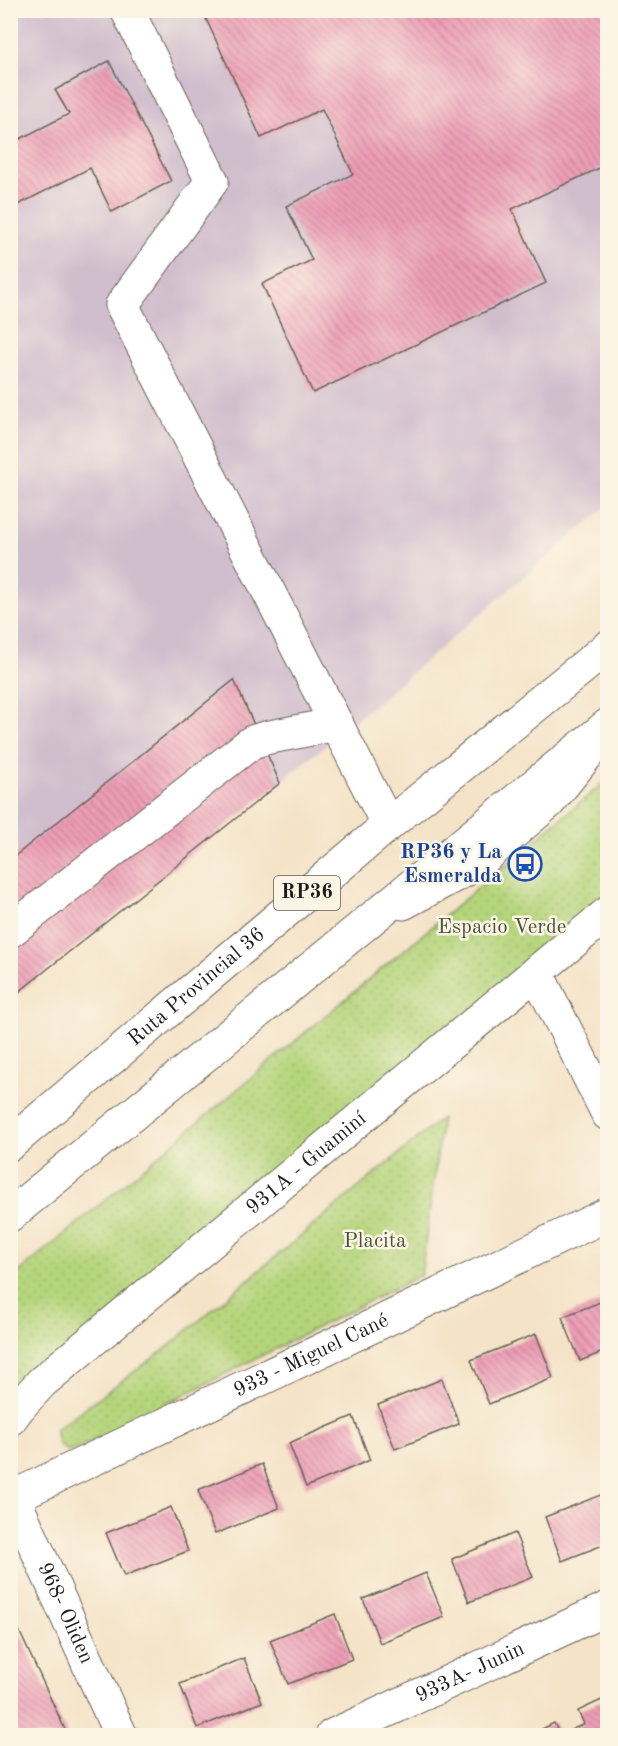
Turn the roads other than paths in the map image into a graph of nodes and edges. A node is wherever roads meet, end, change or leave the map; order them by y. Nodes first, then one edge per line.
1 (127, 10) edge
2 (608, 647) edge
3 (337, 724) junction
4 (608, 727) edge
5 (388, 825) junction
6 (608, 913) edge
7 (10, 932) edge
8 (536, 972) junction
9 (608, 1114) edge
10 (10, 1144) edge
11 (608, 1214) edge
12 (10, 1215) edge
13 (10, 1419) edge
14 (12, 1494) edge
15 (608, 1608) edge
16 (121, 1736) edge
17 (332, 1736) edge

1 - 3 street
2 - 5 street, Ruta Provincial 36 / RP36
3 - 5 street
3 - 7 street
4 - 12 street, RP36
5 - 10 street, Ruta Provincial 36 / RP36
6 - 8 street, 931A - Guaminí
8 - 9 street
8 - 13 street, 931A - Guaminí
11 - 14 street, 933 - Miguel Cané
14 - 16 street, 968- Oliden
15 - 17 street, 933A- Junin

